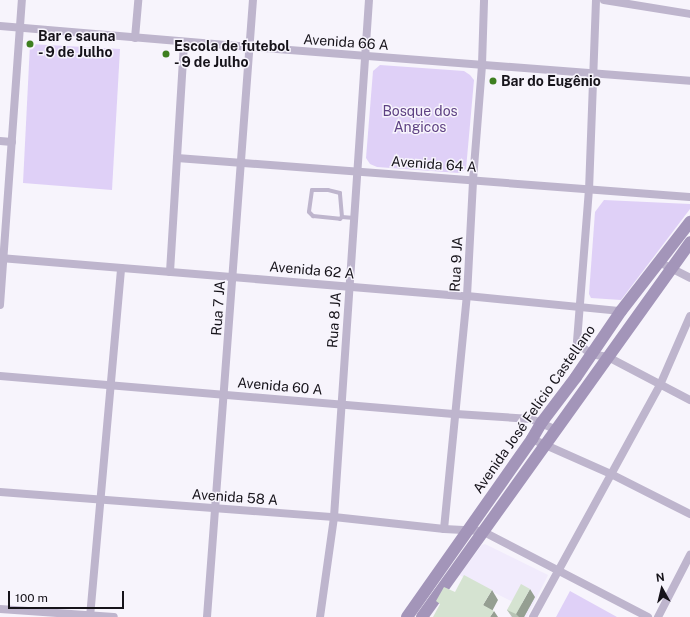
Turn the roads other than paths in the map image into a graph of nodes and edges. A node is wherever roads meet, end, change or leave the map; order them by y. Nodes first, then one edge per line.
1 (22, 0) edge
2 (138, 0) edge
3 (253, 0) edge
4 (369, 0) edge
5 (484, 0) edge
6 (596, 0) edge
7 (604, 0) edge
8 (690, 14) edge
9 (0, 26) edge
10 (20, 28) junction
11 (135, 38) junction
12 (184, 42) junction
13 (250, 48) junction
14 (366, 57) junction
15 (482, 65) junction
16 (592, 74) junction
17 (690, 81) edge
18 (0, 142) edge
19 (12, 142) junction
20 (176, 158) junction
21 (242, 163) junction
22 (357, 171) junction
23 (473, 180) junction
24 (589, 189) junction
25 (690, 197) edge
26 (342, 217) junction
27 (355, 218) junction
28 (690, 222) edge
29 (690, 242) edge
30 (2, 258) edge
31 (659, 262) junction
32 (121, 268) junction
33 (671, 268) junction
34 (170, 272) junction
35 (233, 277) junction
36 (690, 278) edge
37 (349, 286) junction
38 (467, 296) junction
39 (0, 305) edge
40 (580, 306) junction
41 (621, 311) junction
42 (690, 316) edge
43 (591, 354) junction
44 (608, 357) junction
45 (0, 376) edge
46 (110, 385) junction
47 (660, 385) junction
48 (224, 395) junction
49 (690, 400) edge
50 (342, 404) junction
51 (456, 414) junction
52 (542, 422) junction
53 (555, 429) junction
54 (532, 439) junction
55 (545, 445) junction
56 (611, 474) junction
57 (0, 492) edge
58 (100, 500) junction
59 (215, 508) junction
60 (690, 514) edge
61 (334, 517) junction
62 (444, 529) junction
63 (467, 531) junction
64 (482, 531) junction
65 (690, 555) edge
66 (558, 569) junction
67 (0, 609) edge
68 (90, 616) edge
69 (114, 617) edge
70 (207, 617) edge
71 (320, 617) edge
72 (407, 617) edge
73 (422, 617) edge
74 (533, 617) edge
75 (648, 617) edge
76 (658, 617) edge

1 - 10 street
2 - 11 street
3 - 13 street, Rua 7 JA
4 - 14 street, Rua 8 JA
5 - 15 street, Rua 9 JA
6 - 16 street
7 - 8 street
9 - 10 street, Avenida 66 A
10 - 11 street, Avenida 66 A
10 - 19 street
11 - 12 street, Avenida 66 A
12 - 13 street, Avenida 66 A
12 - 20 street
13 - 14 street, Avenida 66 A
13 - 21 street, Rua 7 JA
14 - 15 street, Avenida 66 A
14 - 22 street, Rua 8 JA
15 - 16 street, Avenida 66 A
15 - 23 street, Rua 9 JA
16 - 17 street, Avenida 66 A
16 - 24 street
18 - 19 street
19 - 30 street
20 - 21 street, Avenida 64 A
20 - 34 street
21 - 22 street, Avenida 64 A
21 - 35 street, Rua 7 JA
22 - 23 street, Avenida 64 A
22 - 27 street, Rua 8 JA
23 - 24 street, Avenida 64 A
23 - 38 street, Rua 9 JA
24 - 25 street, Avenida 64 A
24 - 40 street
26 - 26 lane
26 - 27 lane
27 - 37 street, Rua 8 JA
28 - 31 main road, Avenida José Felício Castellano
29 - 33 main road, Avenida José Felício Castellano
30 - 32 street, Avenida 62 A
30 - 39 street
31 - 33 street
31 - 41 main road, Avenida José Felício Castellano
32 - 34 street, Avenida 62 A
32 - 46 street
33 - 36 street
33 - 44 main road, Avenida José Felício Castellano
34 - 35 street, Avenida 62 A
35 - 37 street, Avenida 62 A
35 - 48 street, Rua 7 JA
37 - 38 street, Avenida 62 A
37 - 50 street, Rua 8 JA
38 - 40 street, Avenida 62 A
38 - 51 street, Rua 9 JA
40 - 41 street, Avenida 62 A
40 - 43 street
41 - 43 main road, Avenida José Felício Castellano
42 - 47 street
43 - 44 street
43 - 52 main road, Avenida José Felício Castellano
44 - 47 street
44 - 53 main road, Avenida José Felício Castellano
45 - 46 street, Avenida 60 A
46 - 48 street, Avenida 60 A
46 - 58 street
47 - 49 street
47 - 56 street
48 - 50 street, Avenida 60 A
48 - 59 street, Rua 7 JA
50 - 51 street, Avenida 60 A
50 - 61 street, Rua 8 JA
51 - 52 street, Avenida 60 A
51 - 62 street, Rua 9 JA
52 - 53 street, Avenida 60 A
52 - 54 main road, Avenida José Felício Castellano
53 - 55 main road, Avenida José Felício Castellano
54 - 55 street
54 - 63 main road, Avenida José Felício Castellano
55 - 56 street
55 - 64 main road, Avenida José Felício Castellano
56 - 60 street
56 - 66 street
57 - 58 street, Avenida 58 A
58 - 59 street, Avenida 58 A
58 - 68 street
59 - 61 street, Avenida 58 A
59 - 70 street, Rua 7 JA
61 - 62 street, Avenida 58 A
61 - 71 street, Rua 8 JA
62 - 63 street, Avenida 58 A
63 - 64 street, Avenida 58 A
63 - 72 main road, Avenida José Felício Castellano
64 - 66 street
64 - 73 main road, Avenida José Felício Castellano
65 - 76 street
66 - 74 street
66 - 75 street
67 - 68 street
68 - 69 street

